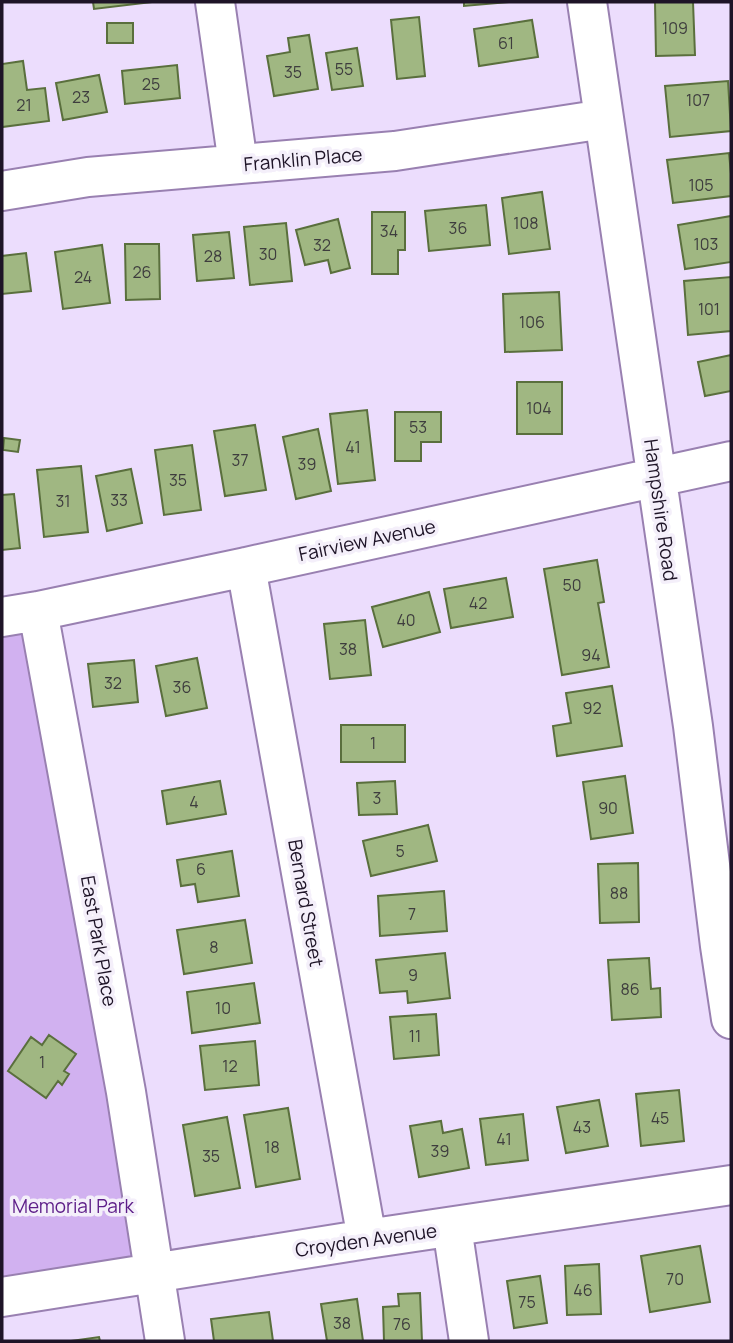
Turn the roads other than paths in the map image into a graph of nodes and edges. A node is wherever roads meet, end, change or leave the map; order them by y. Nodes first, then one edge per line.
1 (215, 2) edge
2 (587, 2) edge
3 (604, 119) junction
4 (237, 164) junction
5 (2, 191) edge
6 (731, 461) edge
7 (656, 476) junction
8 (246, 567) junction
9 (20, 614) edge
10 (731, 1019) edge
11 (731, 1185) edge
12 (452, 1227) junction
13 (367, 1239) junction
14 (155, 1272) junction
15 (2, 1297) edge
16 (165, 1341) edge
17 (469, 1341) edge

1 - 4 street
2 - 3 street, Hampshire Road
3 - 4 street, Franklin Place
3 - 7 street, Hampshire Road
4 - 5 street, Franklin Place
6 - 7 street, Fairview Avenue
7 - 8 street, Fairview Avenue
7 - 10 street, Hampshire Road
8 - 9 street, Fairview Avenue
8 - 13 street, Bernard Street
9 - 14 street, East Park Place
11 - 12 street, Croyden Avenue
12 - 13 street, Croyden Avenue
12 - 17 street
13 - 14 street, Croyden Avenue
14 - 15 street, Croyden Avenue
14 - 16 street, East Park Place

